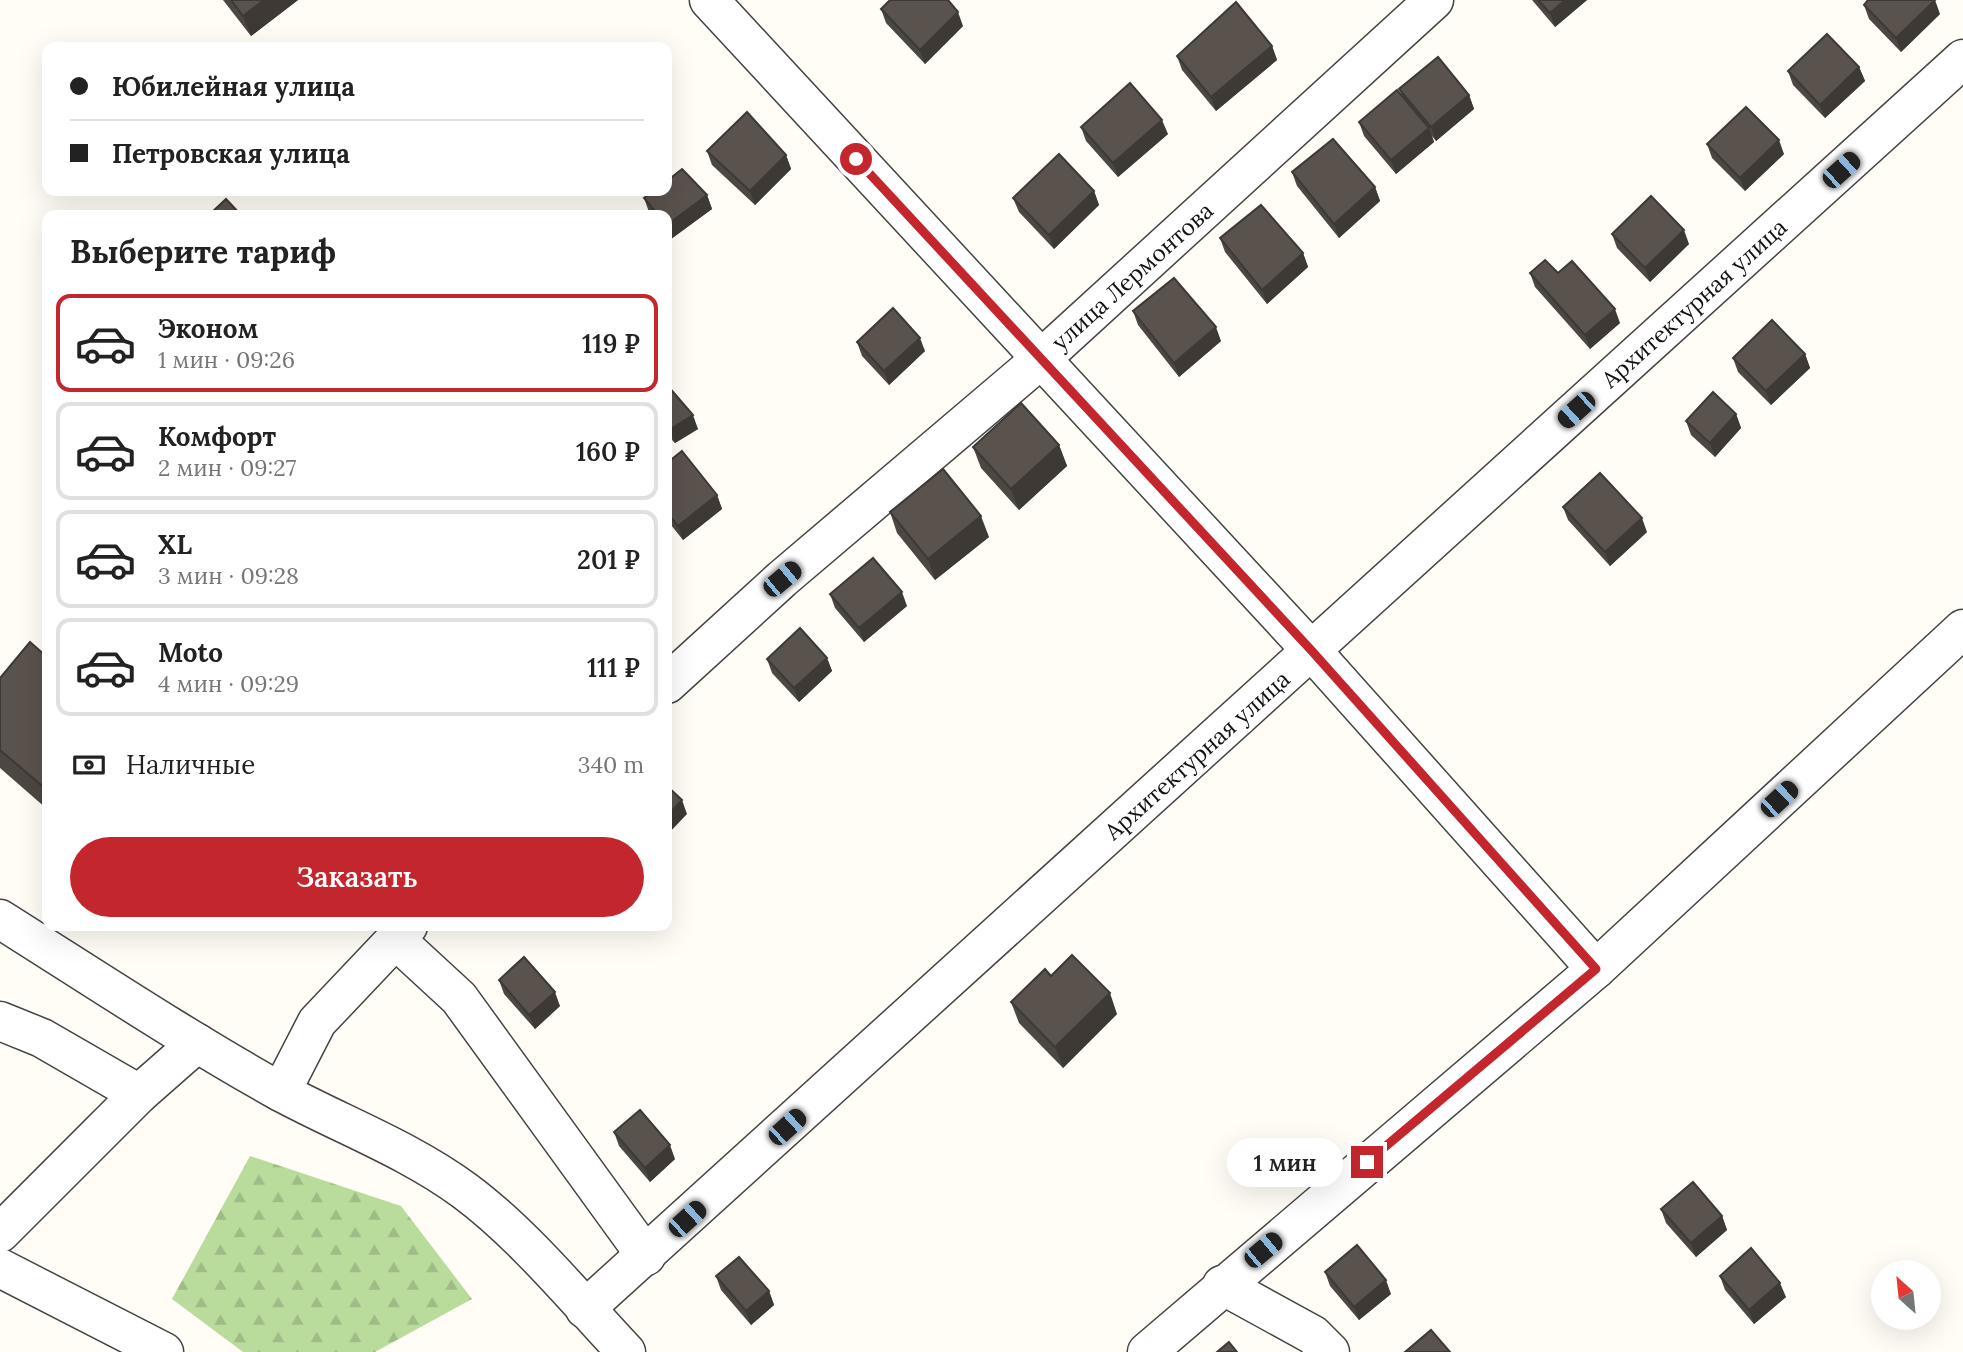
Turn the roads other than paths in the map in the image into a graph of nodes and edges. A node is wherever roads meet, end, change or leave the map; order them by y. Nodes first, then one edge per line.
1 (709, 0) edge
2 (1434, 0) edge
3 (1963, 59) edge
4 (1041, 359) junction
5 (1963, 629) edge
6 (1311, 650) junction
7 (672, 679) edge
8 (0, 919) edge
9 (402, 932) edge
10 (1596, 969) junction
11 (0, 1021) edge
12 (197, 1043) junction
13 (281, 1092) junction
14 (139, 1094) junction
15 (0, 1233) edge
16 (646, 1256) junction
17 (0, 1268) edge
18 (1222, 1285) junction
19 (585, 1309) junction
20 (164, 1352) edge
21 (626, 1352) edge
22 (1147, 1352) edge
23 (1329, 1352) edge

1 - 4 street
2 - 4 street, улица Лермонтова
3 - 6 street, Архитектурная улица
4 - 6 street
4 - 7 street, улица Лермонтова
5 - 10 street
6 - 10 street
6 - 16 street, Архитектурная улица
8 - 12 street
9 - 13 street
9 - 16 street
10 - 18 street
11 - 14 street
12 - 13 street
12 - 14 street
13 - 19 street
14 - 15 street
16 - 19 street, Архитектурная улица
17 - 20 street
18 - 22 street
18 - 23 street
19 - 21 street

